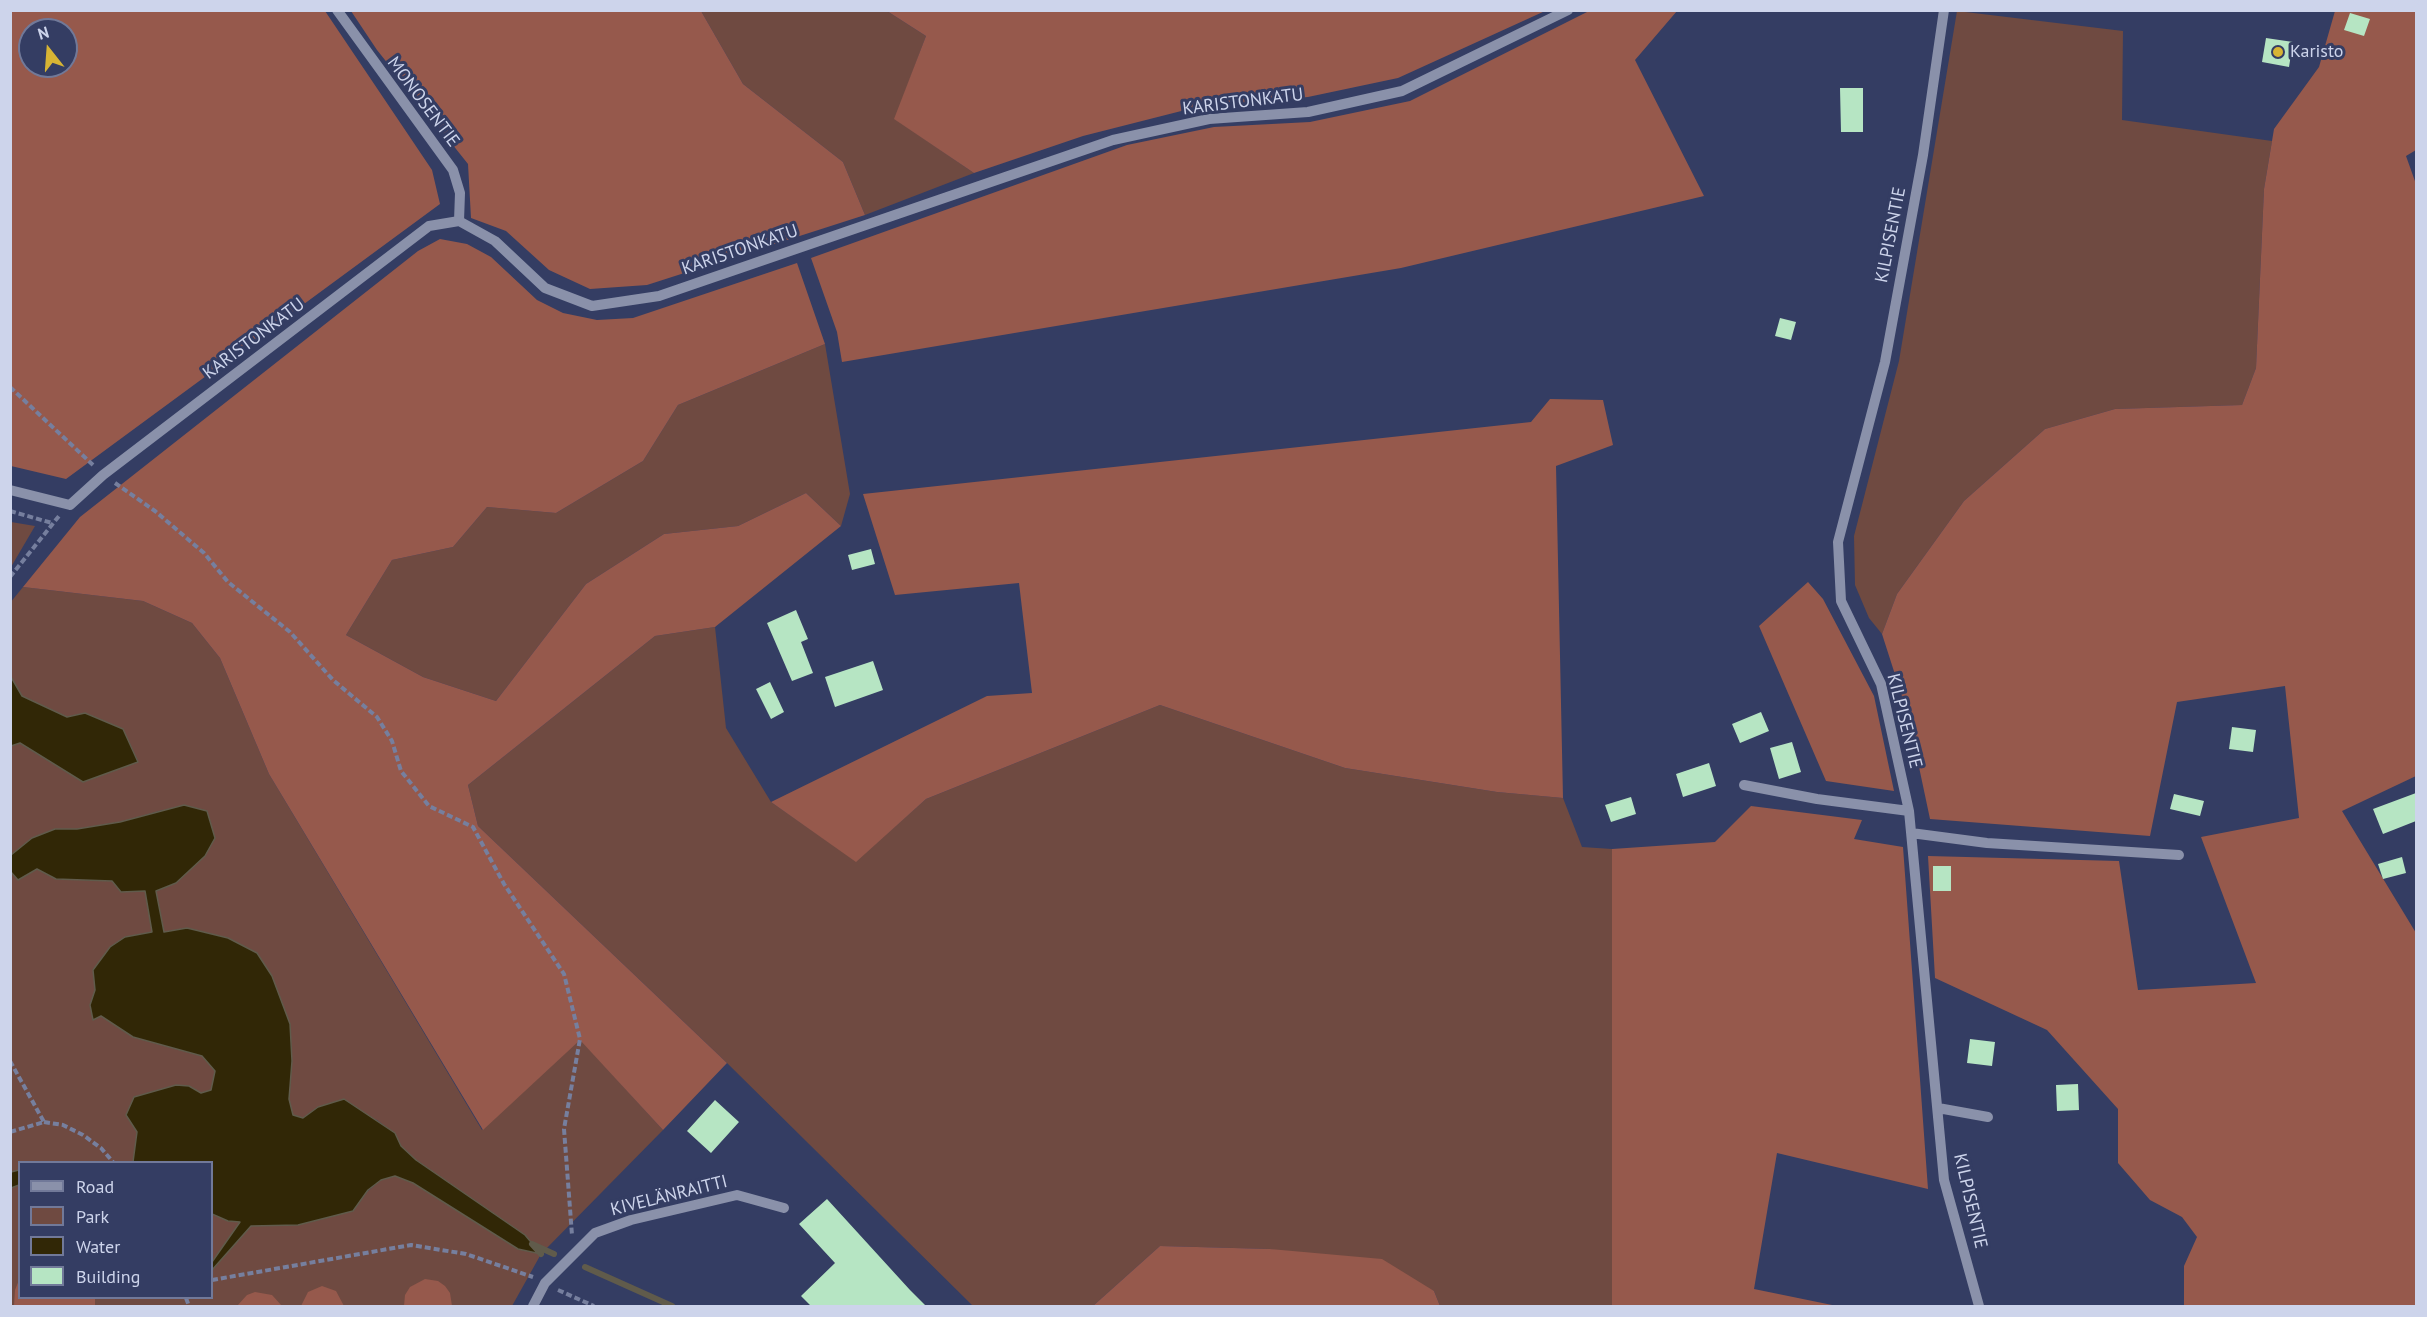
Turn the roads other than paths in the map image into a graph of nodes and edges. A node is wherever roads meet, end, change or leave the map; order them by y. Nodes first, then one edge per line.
1 (337, 10) edge
2 (1568, 10) edge
3 (1944, 10) edge
4 (459, 221) junction
5 (10, 490) edge
6 (1744, 785) dead end
7 (1909, 810) junction
8 (1911, 833) junction
9 (2179, 855) dead end
10 (1938, 1108) junction
11 (1988, 1117) dead end
12 (784, 1208) dead end
13 (533, 1306) edge
14 (1979, 1306) edge

1 - 4 street, MONOSENTIE
2 - 4 street, KARISTONKATU
3 - 7 street, KILPISENTIE
4 - 5 street, KARISTONKATU
6 - 7 street
7 - 8 street, KILPISENTIE
8 - 9 street
8 - 10 street, KILPISENTIE
10 - 11 street
10 - 14 street, KILPISENTIE
12 - 13 street, KIVELÄNRAITTI

